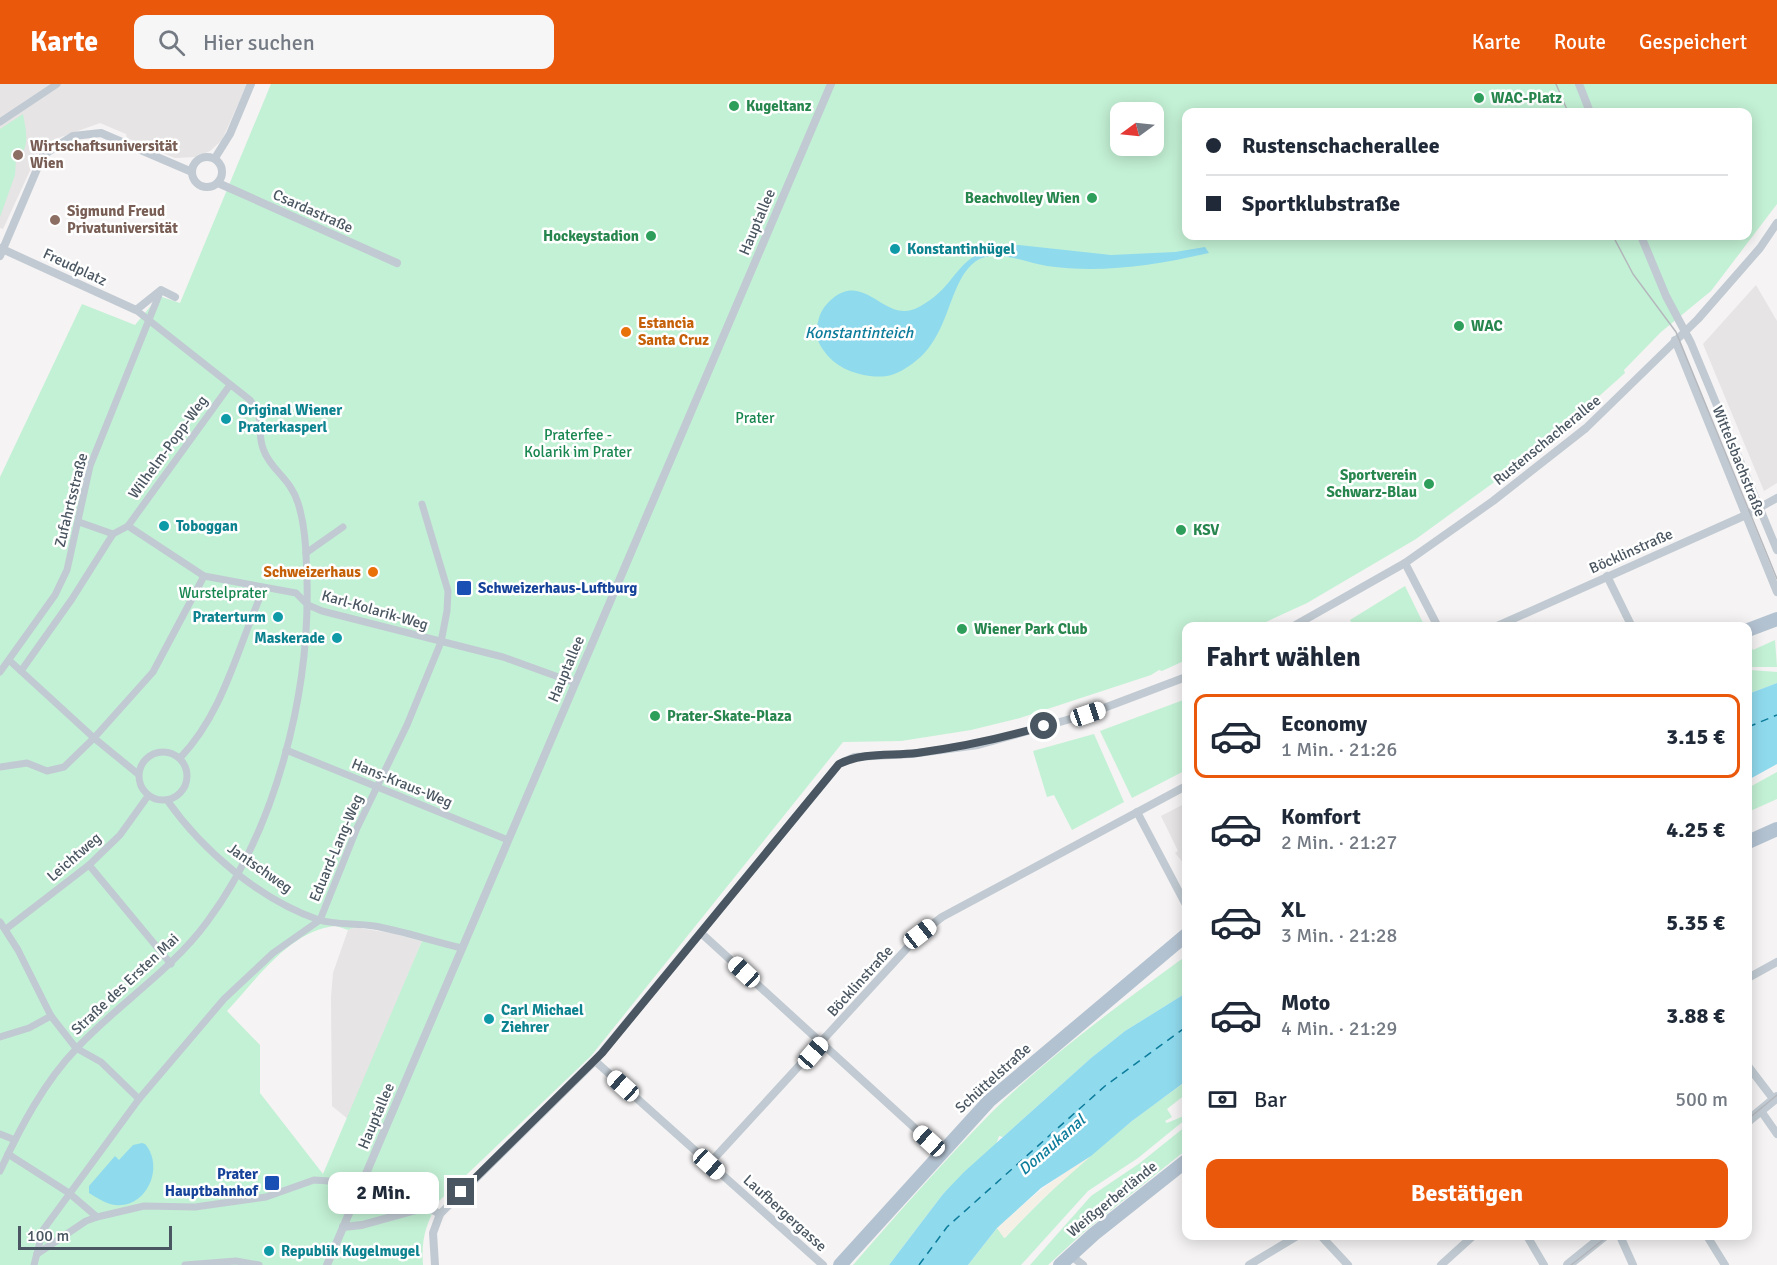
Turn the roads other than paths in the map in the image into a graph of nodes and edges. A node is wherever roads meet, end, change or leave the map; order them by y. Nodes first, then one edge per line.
1 (57, 84) edge
2 (251, 84) edge
3 (831, 84) edge
4 (1578, 84) edge
5 (1588, 108) edge
6 (0, 122) edge
7 (215, 159) junction
8 (192, 172) junction
9 (218, 183) junction
10 (1777, 223) edge
11 (1643, 240) edge
12 (1, 251) edge
13 (397, 262) dead end
14 (161, 290) junction
15 (175, 297) dead end
16 (136, 310) junction
17 (149, 321) junction
18 (1685, 329) junction
19 (1675, 340) junction
20 (230, 385) junction
21 (1777, 498) edge
22 (422, 504) dead end
23 (1760, 508) junction
24 (1746, 515) junction
25 (79, 522) junction
26 (128, 526) junction
27 (343, 526) dead end
28 (113, 534) junction
29 (1777, 550) edge
30 (306, 553) junction
31 (1405, 563) junction
32 (204, 576) junction
33 (1607, 576) junction
34 (264, 588) junction
35 (1777, 592) edge
36 (308, 605) junction
37 (1777, 619) edge
38 (1301, 622) edge
39 (1435, 622) edge
40 (1506, 622) edge
41 (1630, 622) edge
42 (1752, 628) edge
43 (441, 642) junction
44 (10, 661) junction
45 (21, 671) junction
46 (0, 672) edge
47 (1182, 679) edge
48 (575, 683) junction
49 (94, 738) junction
50 (286, 750) junction
51 (180, 758) junction
52 (0, 767) edge
53 (138, 774) junction
54 (376, 787) junction
55 (1182, 788) edge
56 (148, 796) junction
57 (166, 801) junction
58 (1137, 812) junction
59 (1777, 829) edge
60 (508, 840) junction
61 (1752, 840) edge
62 (89, 865) junction
63 (238, 874) junction
64 (1182, 897) edge
65 (320, 920) junction
66 (0, 922) edge
67 (6, 929) junction
68 (701, 933) junction
69 (1182, 938) edge
70 (462, 948) junction
71 (1777, 962) edge
72 (171, 964) junction
73 (1752, 976) edge
74 (51, 1016) junction
75 (0, 1037) edge
76 (821, 1043) junction
77 (76, 1048) junction
78 (595, 1061) junction
79 (1752, 1071) edge
80 (139, 1099) junction
81 (1775, 1099) edge
82 (1761, 1111) junction
83 (1752, 1118) edge
84 (0, 1134) edge
85 (1777, 1134) edge
86 (15, 1140) junction
87 (941, 1152) junction
88 (8, 1154) junction
89 (709, 1164) junction
90 (1182, 1164) edge
91 (0, 1171) edge
92 (344, 1182) dead end
93 (69, 1193) junction
94 (440, 1214) junction
95 (97, 1217) junction
96 (343, 1227) junction
97 (1290, 1240) edge
98 (1325, 1240) edge
99 (1469, 1240) edge
100 (1529, 1240) edge
101 (1599, 1240) edge
102 (1622, 1240) edge
103 (1709, 1240) edge
104 (36, 1254) junction
105 (1065, 1260) edge
106 (1723, 1263) edge
107 (34, 1265) edge
108 (185, 1265) edge
109 (259, 1265) edge
110 (327, 1265) edge
111 (435, 1265) edge
112 (823, 1265) edge
113 (840, 1265) edge
114 (1083, 1265) edge
115 (1249, 1265) edge
116 (1348, 1265) edge
117 (1441, 1265) edge
118 (1544, 1265) edge
119 (1568, 1265) edge
120 (1633, 1265) edge
121 (1711, 1265) edge

1 - 6 street
2 - 7 street
3 - 48 street, Hauptallee
4 - 5 street
7 - 8 street
7 - 9 street
8 - 9 street
8 - 12 street
9 - 13 street, Csardastraße
10 - 18 street, Rustenschacherallee
11 - 18 street, Wittelsbachstraße
12 - 16 street, Freudplatz
14 - 15 street
14 - 16 street
14 - 17 street, Zufahrtsstraße
16 - 17 street
17 - 20 street
17 - 25 street, Zufahrtsstraße
18 - 19 street, Rustenschacherallee
18 - 23 street, Wittelsbachstraße
19 - 24 street, Wittelsbachstraße
19 - 31 street, Rustenschacherallee
20 - 26 street, Wilhelm-Popp-Weg
20 - 30 street
21 - 23 street, Böcklinstraße
22 - 43 street, Eduard-Lang-Weg
23 - 24 street, Böcklinstraße
23 - 29 street, Wittelsbachstraße
24 - 33 street, Böcklinstraße
24 - 35 street, Wittelsbachstraße
25 - 28 street
25 - 44 street, Zufahrtsstraße
26 - 28 street
26 - 32 street, Karl-Kolarik-Weg
27 - 30 street
28 - 45 street
30 - 36 street, Straße des Ersten Mai
31 - 38 street, Rustenschacherallee
31 - 39 street
32 - 34 street, Karl-Kolarik-Weg
32 - 49 street
33 - 40 street, Böcklinstraße
33 - 41 street
34 - 36 street, Karl-Kolarik-Weg
34 - 51 street
36 - 43 street, Karl-Kolarik-Weg
36 - 50 street, Straße des Ersten Mai
37 - 42 main road
43 - 48 street, Karl-Kolarik-Weg
43 - 54 street, Eduard-Lang-Weg
44 - 45 street
44 - 46 street, Zufahrtsstraße
45 - 49 street
47 - 68 street
48 - 60 street, Hauptallee
49 - 52 street
49 - 53 street
50 - 54 street, Hans-Kraus-Weg
50 - 63 street, Straße des Ersten Mai
51 - 53 street
51 - 57 street
53 - 56 street
54 - 60 street, Hans-Kraus-Weg
54 - 65 street, Eduard-Lang-Weg
55 - 58 street, Böcklinstraße
56 - 57 street
56 - 62 street, Leichtweg
57 - 63 street, Jantschweg
58 - 64 street
58 - 76 street, Böcklinstraße
59 - 61 main road
60 - 70 street, Hauptallee
62 - 67 street, Leichtweg
62 - 72 street
63 - 65 street, Jantschweg
63 - 72 street, Straße des Ersten Mai
65 - 70 street, Jantschweg
65 - 80 street, Eduard-Lang-Weg
66 - 67 street
67 - 74 street
68 - 76 street
68 - 78 street
69 - 87 main road, Schüttelstraße
70 - 96 street, Hauptallee
71 - 73 street
72 - 77 street, Straße des Ersten Mai
74 - 75 street
74 - 77 street
76 - 87 street
76 - 89 street, Böcklinstraße
77 - 80 street
77 - 86 street, Straße des Ersten Mai
78 - 89 street, Laufbergergasse
78 - 94 street
79 - 81 street
80 - 93 street, Eduard-Lang-Weg
81 - 82 street
82 - 83 street
82 - 85 street
84 - 86 street
86 - 88 street, Straße des Ersten Mai
87 - 113 main road, Schüttelstraße
88 - 91 street, Straße des Ersten Mai
88 - 93 street
89 - 112 street, Laufbergergasse
90 - 105 main road, Weißgerberlände
92 - 95 street
93 - 95 street
93 - 104 street, Eduard-Lang-Weg
94 - 96 street
94 - 111 street
95 - 104 street
96 - 110 street, Hauptallee
97 - 115 street
98 - 116 street
99 - 117 street
100 - 118 street
101 - 119 street
102 - 120 street
103 - 106 street
104 - 107 street, Eduard-Lang-Weg
105 - 114 street
106 - 121 street
108 - 109 street

